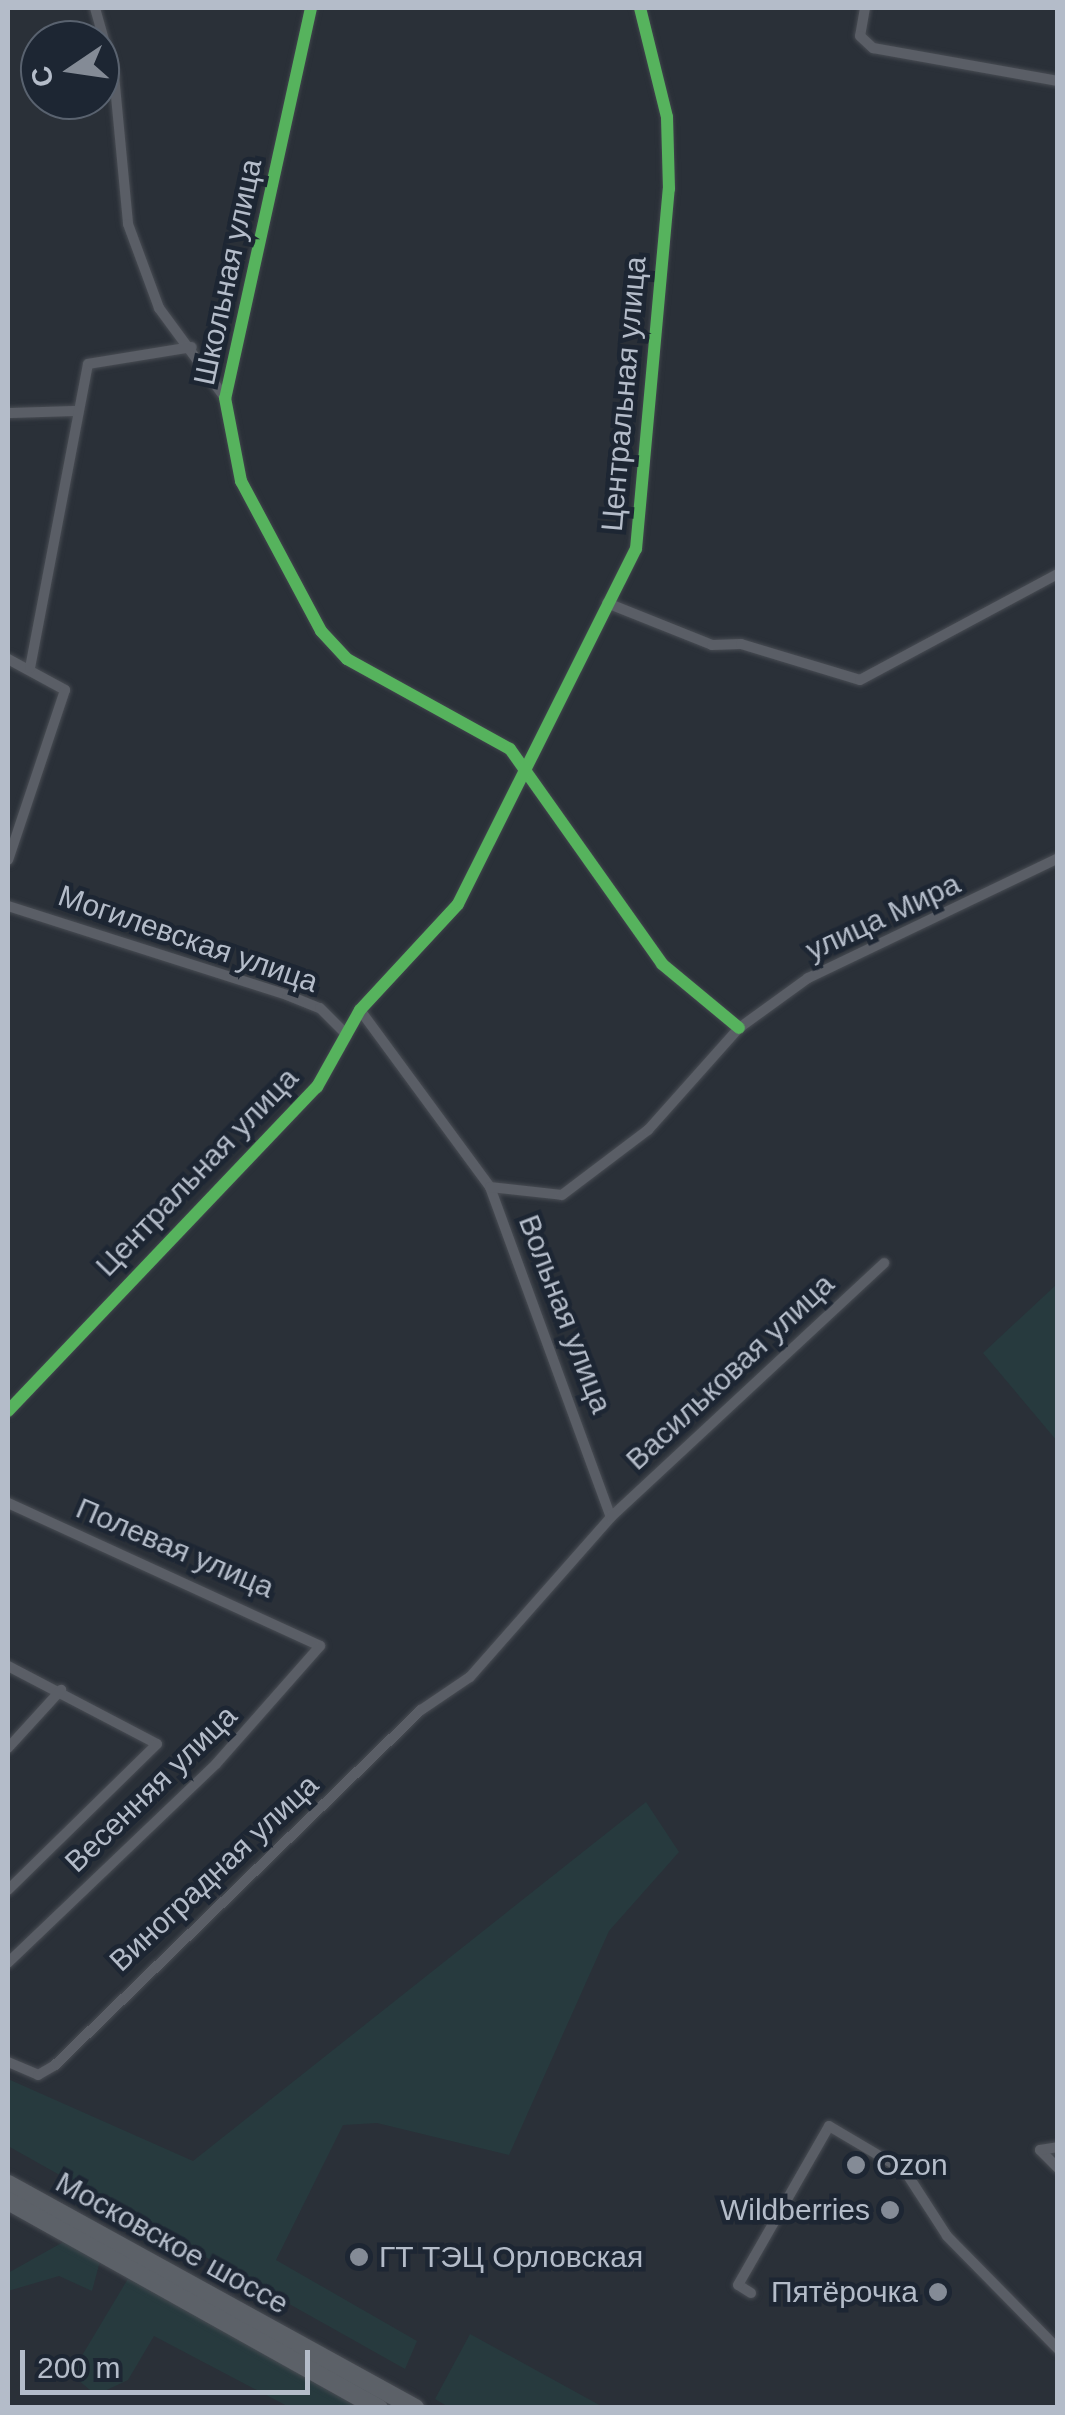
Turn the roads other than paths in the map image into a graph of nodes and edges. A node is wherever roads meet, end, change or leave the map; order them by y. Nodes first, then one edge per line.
1 (94, 8) edge
2 (311, 8) edge
3 (640, 8) edge
4 (865, 8) edge
5 (1058, 80) edge
6 (192, 347) junction
7 (225, 398) junction
8 (77, 411) junction
9 (8, 413) edge
10 (1058, 574) edge
11 (607, 603) junction
12 (8, 660) edge
13 (30, 668) junction
14 (526, 777) junction
15 (1058, 858) edge
16 (8, 860) edge
17 (8, 906) edge
18 (360, 1010) junction
19 (739, 1028) junction
20 (345, 1033) junction
21 (490, 1187) junction
22 (884, 1263) dead end
23 (8, 1411) edge
24 (8, 1503) edge
25 (610, 1517) junction
26 (319, 1643) joint
27 (8, 1666) edge
28 (61, 1690) junction
29 (421, 1710) joint
30 (8, 1748) edge
31 (8, 1890) edge
32 (8, 1963) edge
33 (8, 2062) edge
34 (1058, 2147) edge
35 (1058, 2168) edge
36 (8, 2184) edge
37 (8, 2200) edge
38 (751, 2292) dead end
39 (1058, 2350) edge
40 (379, 2408) edge
41 (416, 2408) edge

1 - 6 street
2 - 7 street, Школьная улица
3 - 11 street, Центральная улица
4 - 5 street
6 - 7 street
6 - 8 street
7 - 14 street, Школьная улица
8 - 9 street
8 - 13 street
10 - 11 street
11 - 14 street, Центральная улица
12 - 13 street
13 - 16 street
14 - 18 street, Центральная улица
14 - 19 street, Школьная улица
15 - 19 street, улица Мира
17 - 20 street, Могилевская улица
18 - 20 street, Центральная улица
18 - 21 street, Вольная улица
19 - 21 street, улица Мира
20 - 23 street, Центральная улица
21 - 25 street, Вольная улица
22 - 25 street, Васильковая улица
24 - 26 street, Полевая улица
25 - 29 street, Васильковая улица
26 - 32 street, Весенняя улица
27 - 28 street
28 - 30 street
28 - 31 street
29 - 33 street, Виноградная улица
34 - 35 street
36 - 41 main road, Московское шоссе
37 - 40 main road, Московское шоссе
38 - 39 street

